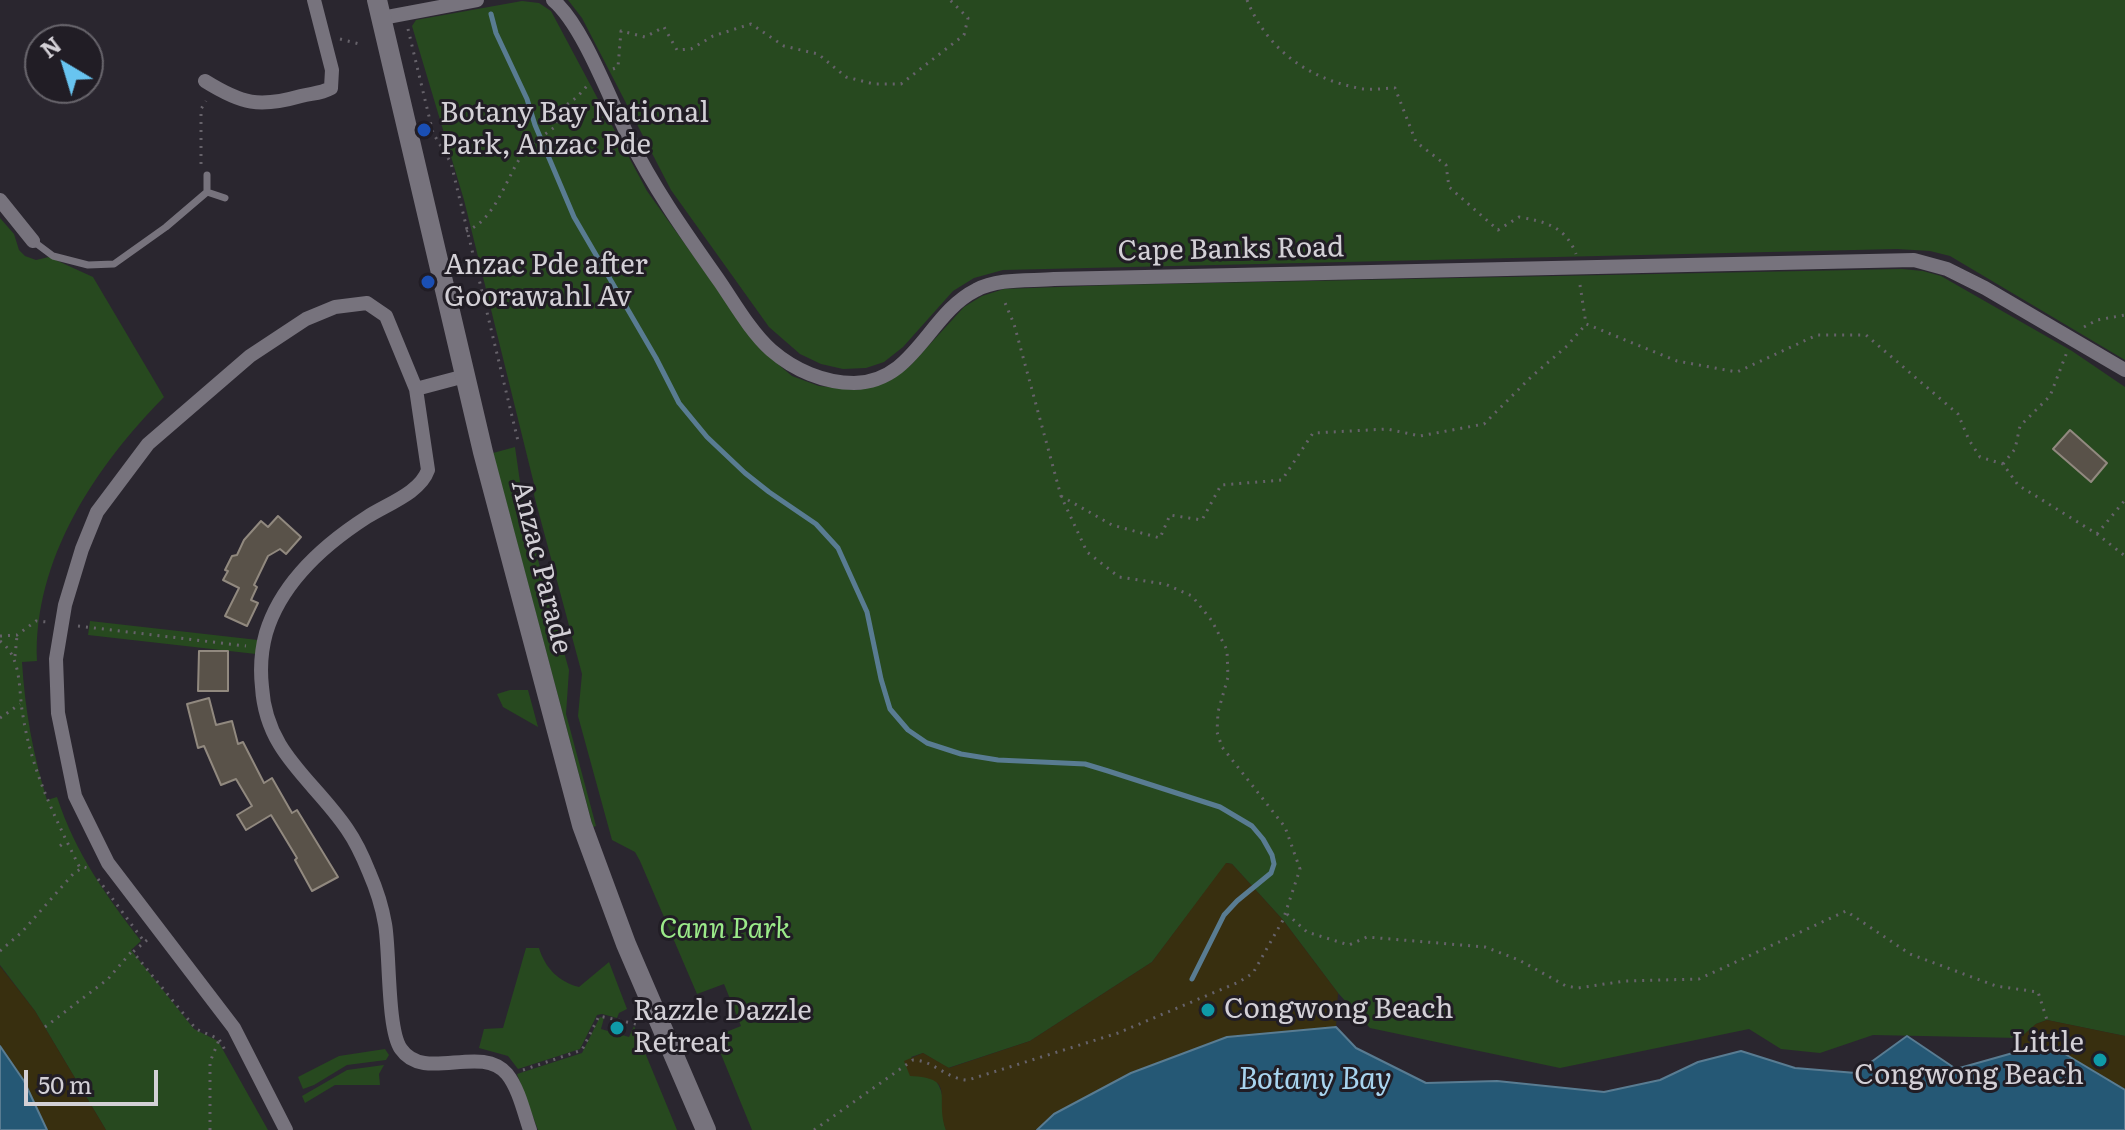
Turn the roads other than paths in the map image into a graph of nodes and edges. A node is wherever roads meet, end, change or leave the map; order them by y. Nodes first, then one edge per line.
1 (314, 0) edge
2 (477, 0) edge
3 (553, 0) edge
4 (380, 9) edge
5 (210, 84) road end
6 (207, 175) road end
7 (207, 192) junction
8 (225, 198) dead end
9 (0, 200) edge
10 (33, 241) joint
11 (2125, 370) edge
12 (465, 376) junction
13 (416, 389) junction
14 (286, 1130) edge
15 (530, 1130) edge
16 (706, 1130) edge

1 - 5 street
2 - 4 street
3 - 11 street, Cape Banks Road
4 - 12 main road, Anzac Parade
6 - 7 lane
7 - 8 lane
7 - 10 lane
9 - 10 street
12 - 13 street
12 - 16 main road, Anzac Parade
13 - 14 street
13 - 15 street

